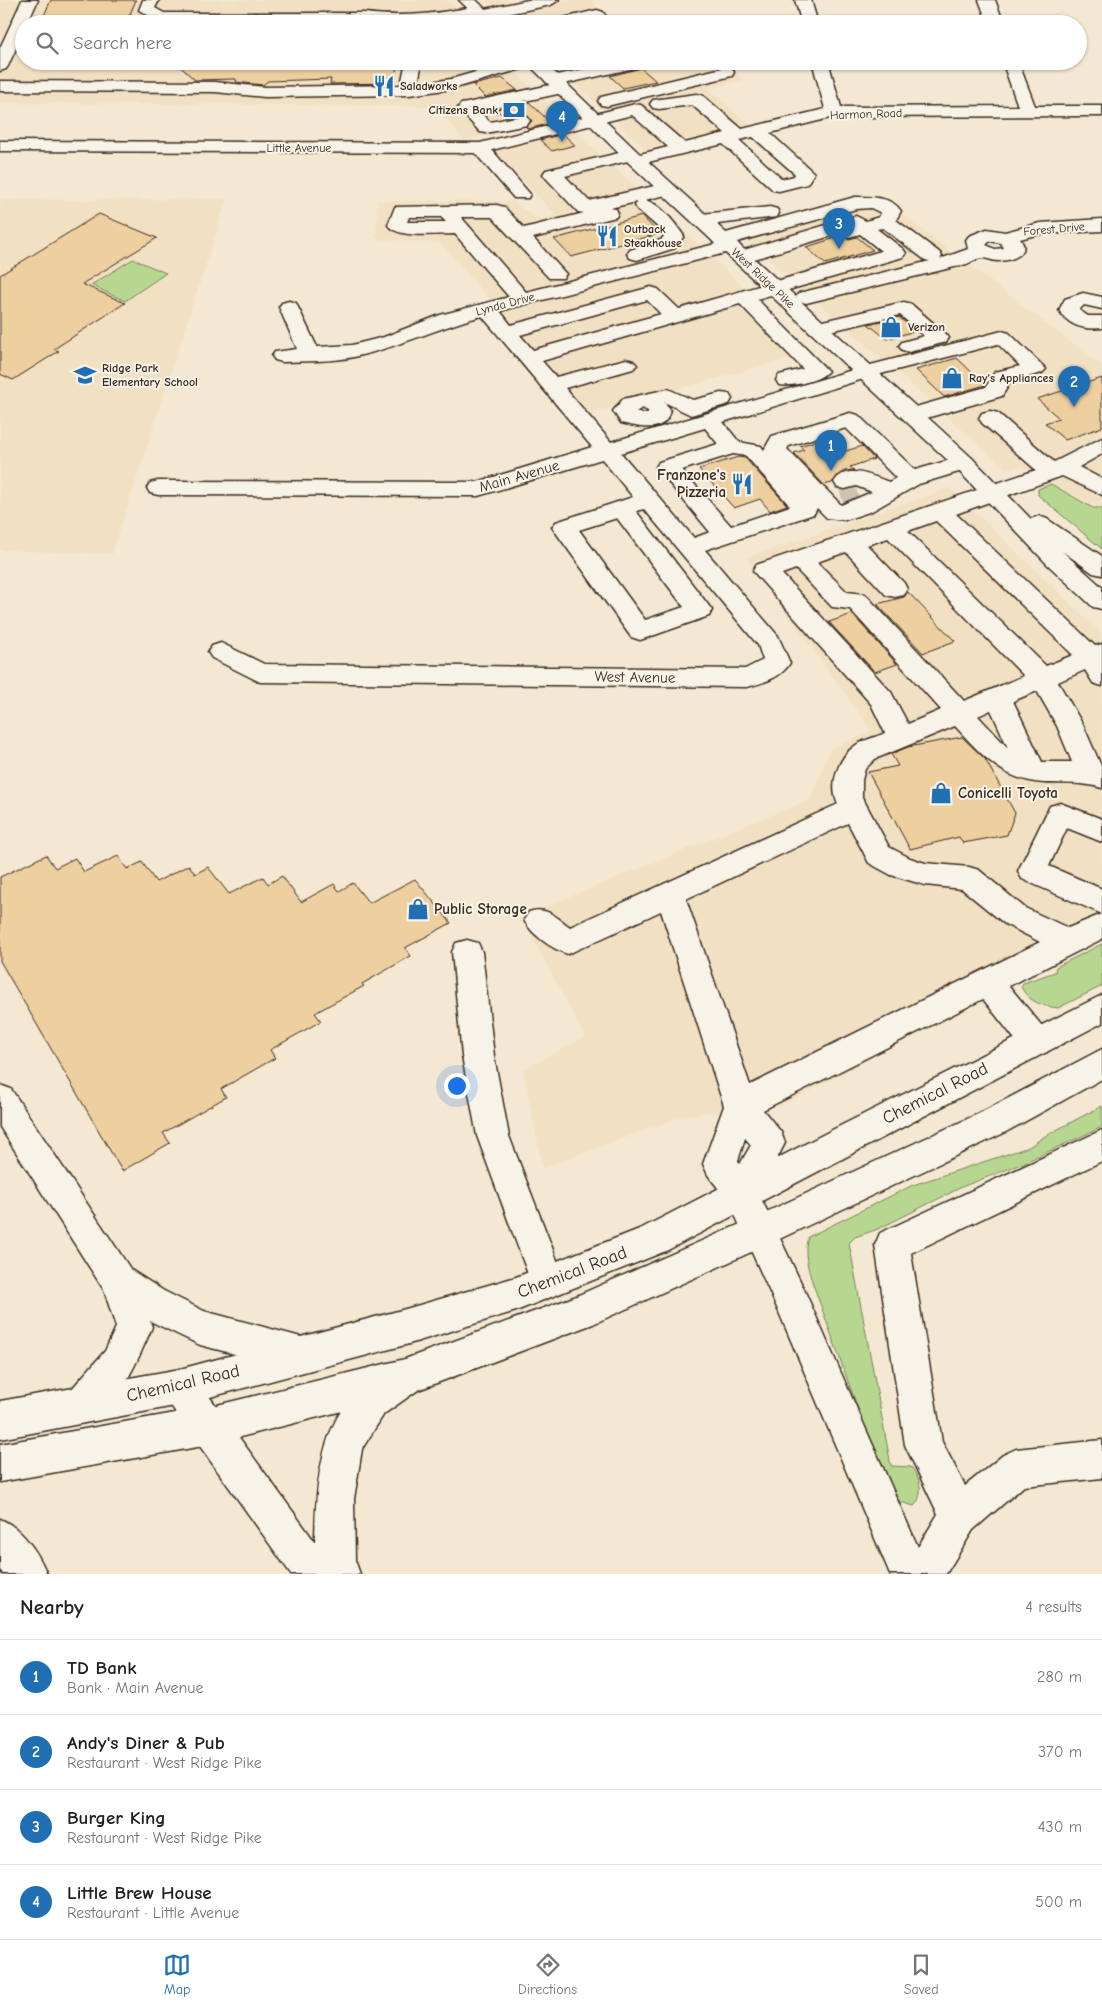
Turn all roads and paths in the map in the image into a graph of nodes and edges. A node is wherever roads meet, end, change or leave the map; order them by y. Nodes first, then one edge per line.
1 (30, 0) edge
2 (151, 0) edge
3 (551, 0) edge
4 (803, 0) edge
5 (987, 0) edge
6 (480, 12) edge
7 (23, 15) edge
8 (156, 15) edge
9 (462, 15) edge
10 (510, 15) edge
11 (542, 15) edge
12 (807, 15) edge
13 (993, 15) edge
14 (15, 33) edge
15 (0, 66) edge
16 (412, 70) edge
17 (484, 70) edge
18 (542, 70) edge
19 (613, 70) edge
20 (822, 70) edge
21 (1014, 70) edge
22 (668, 71) edge
23 (726, 72) dead end
24 (557, 85) junction
25 (0, 86) edge
26 (409, 90) junction
27 (580, 107) junction
28 (635, 109) junction
29 (834, 112) junction
30 (1030, 112) junction
31 (1102, 112) edge
32 (594, 119) junction
33 (757, 131) junction
34 (732, 137) junction
35 (0, 146) edge
36 (480, 148) junction
37 (681, 149) junction
38 (634, 158) junction
39 (652, 174) junction
40 (634, 178) dead end
41 (588, 189) dead end
42 (570, 193) junction
43 (521, 194) dead end
44 (673, 194) junction
45 (644, 205) junction
46 (447, 212) junction
47 (816, 214) junction
48 (702, 220) junction
49 (886, 221) junction
50 (1102, 225) edge
51 (863, 227) junction
52 (460, 228) junction
53 (520, 235) junction
54 (797, 240) junction
55 (731, 248) junction
56 (932, 256) dead end
57 (556, 274) junction
58 (516, 293) junction
59 (744, 297) junction
60 (919, 303) dead end
61 (1102, 303) edge
62 (290, 307) dead end
63 (796, 308) junction
64 (487, 309) junction
65 (674, 316) junction
66 (1102, 322) edge
67 (507, 332) junction
68 (310, 355) junction
69 (282, 356) dead end
70 (529, 358) junction
71 (626, 365) dead end
72 (860, 367) junction
73 (552, 385) junction
74 (778, 390) junction
75 (748, 408) junction
76 (912, 415) junction
77 (990, 418) dead end
78 (709, 419) junction
79 (646, 420) junction
80 (782, 446) junction
81 (732, 447) junction
82 (608, 450) junction
83 (1098, 451) edge
84 (964, 463) junction
85 (1057, 470) junction
86 (896, 485) junction
87 (158, 488) dead end
88 (1102, 488) edge
89 (995, 493) junction
90 (650, 500) junction
91 (622, 509) junction
92 (940, 512) junction
93 (892, 528) junction
94 (726, 535) junction
95 (850, 542) junction
96 (690, 547) junction
97 (801, 559) junction
98 (1102, 567) edge
99 (895, 589) dead end
100 (1102, 601) edge
101 (221, 652) dead end
102 (1098, 662) edge
103 (1042, 678) junction
104 (998, 696) junction
105 (960, 712) junction
106 (901, 738) junction
107 (1032, 771) junction
108 (1096, 776) edge
109 (854, 808) junction
110 (1102, 831) edge
111 (670, 894) junction
112 (1102, 902) edge
113 (539, 920) dead end
114 (1102, 926) edge
115 (1068, 942) junction
116 (467, 952) dead end
117 (988, 982) junction
118 (1102, 1008) edge
119 (1036, 1042) junction
120 (1102, 1063) edge
121 (0, 1099) edge
122 (740, 1106) junction
123 (1102, 1145) edge
124 (742, 1193) junction
125 (759, 1232) junction
126 (548, 1281) junction
127 (119, 1282) junction
128 (303, 1354) junction
129 (405, 1377) junction
130 (180, 1387) junction
131 (82, 1404) junction
132 (0, 1420) edge
133 (209, 1426) junction
134 (1102, 1459) edge
135 (0, 1462) edge
136 (958, 1516) junction
137 (0, 1538) edge
138 (28, 1574) edge
139 (316, 1574) edge
140 (340, 1574) edge
141 (910, 1574) edge
142 (924, 1574) edge

1 - 7 main road
2 - 8 main road
3 - 11 main road
4 - 12 main road
5 - 13 main road
6 - 9 main road
6 - 10 main road
14 - 15 main road
16 - 26 main road
17 - 26 main road
18 - 24 main road, West Ridge Pike
19 - 24 main road
20 - 29 main road
21 - 30 main road
22 - 23 main road
22 - 27 main road
24 - 27 main road, West Ridge Pike
24 - 27 main road
25 - 26 main road
27 - 32 main road, West Ridge Pike
28 - 32 main road, Little Avenue
28 - 34 main road, Little Avenue
28 - 37 main road
29 - 30 main road, Harmon Road
29 - 33 main road, Harmon Road
30 - 31 main road, Harmon Road
32 - 36 main road, Little Avenue
32 - 38 main road, West Ridge Pike
33 - 34 main road, Harmon Road
33 - 34 main road
34 - 37 main road, Harmon Road
35 - 36 main road, Little Avenue
36 - 43 main road
37 - 38 main road, Harmon Road
38 - 39 main road, West Ridge Pike
38 - 42 main road, Harmon Road
39 - 40 main road
39 - 44 main road, West Ridge Pike
41 - 42 main road
42 - 44 main road
44 - 45 main road
44 - 48 main road, West Ridge Pike
45 - 53 main road
45 - 57 main road
46 - 52 main road
46 - 52 main road
46 - 53 main road
47 - 48 main road
47 - 49 main road
47 - 55 main road
48 - 55 main road, West Ridge Pike
49 - 51 main road
49 - 56 main road
50 - 63 main road, Forest Drive
51 - 54 main road
51 - 54 main road
51 - 63 main road
52 - 58 main road
53 - 57 main road
54 - 55 main road
55 - 58 main road, Lynda Drive
55 - 63 main road, West Ridge Pike
57 - 58 main road
58 - 64 main road, Lynda Drive
59 - 63 main road
59 - 65 main road
59 - 74 main road
60 - 63 main road
61 - 66 main road
62 - 68 main road
63 - 72 main road, West Ridge Pike
63 - 72 main road
64 - 67 main road, West Avenue
64 - 68 main road, Lynda Drive
65 - 67 main road
65 - 70 main road
67 - 70 main road, West Avenue
68 - 69 main road, Lynda Drive
70 - 73 main road, West Avenue
71 - 73 main road
72 - 74 main road, Main Avenue
72 - 76 main road, West Ridge Pike
72 - 76 main road
73 - 82 main road, West Avenue
74 - 75 main road, Main Avenue
74 - 79 main road
75 - 78 main road, Main Avenue
75 - 80 main road
76 - 84 main road, West Ridge Pike
77 - 85 main road
78 - 79 main road, Main Avenue
78 - 81 main road
79 - 82 main road, Main Avenue
80 - 86 main road
80 - 86 main road
80 - 86 main road
81 - 94 main road
81 - 94 main road
82 - 87 main road, Main Avenue
82 - 90 main road, West Avenue
83 - 85 main road
84 - 86 main road
84 - 89 main road, West Ridge Pike
85 - 88 main road
85 - 89 main road
89 - 92 main road
89 - 98 main road, West Ridge Pike
89 - 100 main road, West Ridge Pike
90 - 91 main road
90 - 96 main road, West Avenue
91 - 91 main road
92 - 93 main road
92 - 102 main road
93 - 95 main road
93 - 103 main road
94 - 96 main road
95 - 97 main road
95 - 99 main road
96 - 101 main road, West Avenue
97 - 105 main road
97 - 106 main road
102 - 103 main road
103 - 104 main road
103 - 108 main road
104 - 105 main road
104 - 107 main road
105 - 106 main road
105 - 107 main road
106 - 109 main road
107 - 108 main road
109 - 111 main road
109 - 115 main road
110 - 112 main road
111 - 113 main road
111 - 122 main road
114 - 115 main road
115 - 117 main road
116 - 126 main road
117 - 119 main road
117 - 122 main road
118 - 119 main road, Chemical Road
119 - 124 main road, Chemical Road
120 - 125 main road
121 - 127 main road
122 - 124 main road
123 - 136 main road
124 - 125 main road
124 - 126 main road, Chemical Road
125 - 129 main road
125 - 141 main road
126 - 128 main road, Chemical Road
127 - 128 main road
127 - 131 main road
128 - 130 main road, Chemical Road
129 - 133 main road
129 - 140 main road
130 - 131 main road, Chemical Road
130 - 133 main road
131 - 132 main road, Chemical Road
133 - 135 main road
133 - 139 main road
134 - 136 main road
136 - 142 main road
137 - 138 main road

